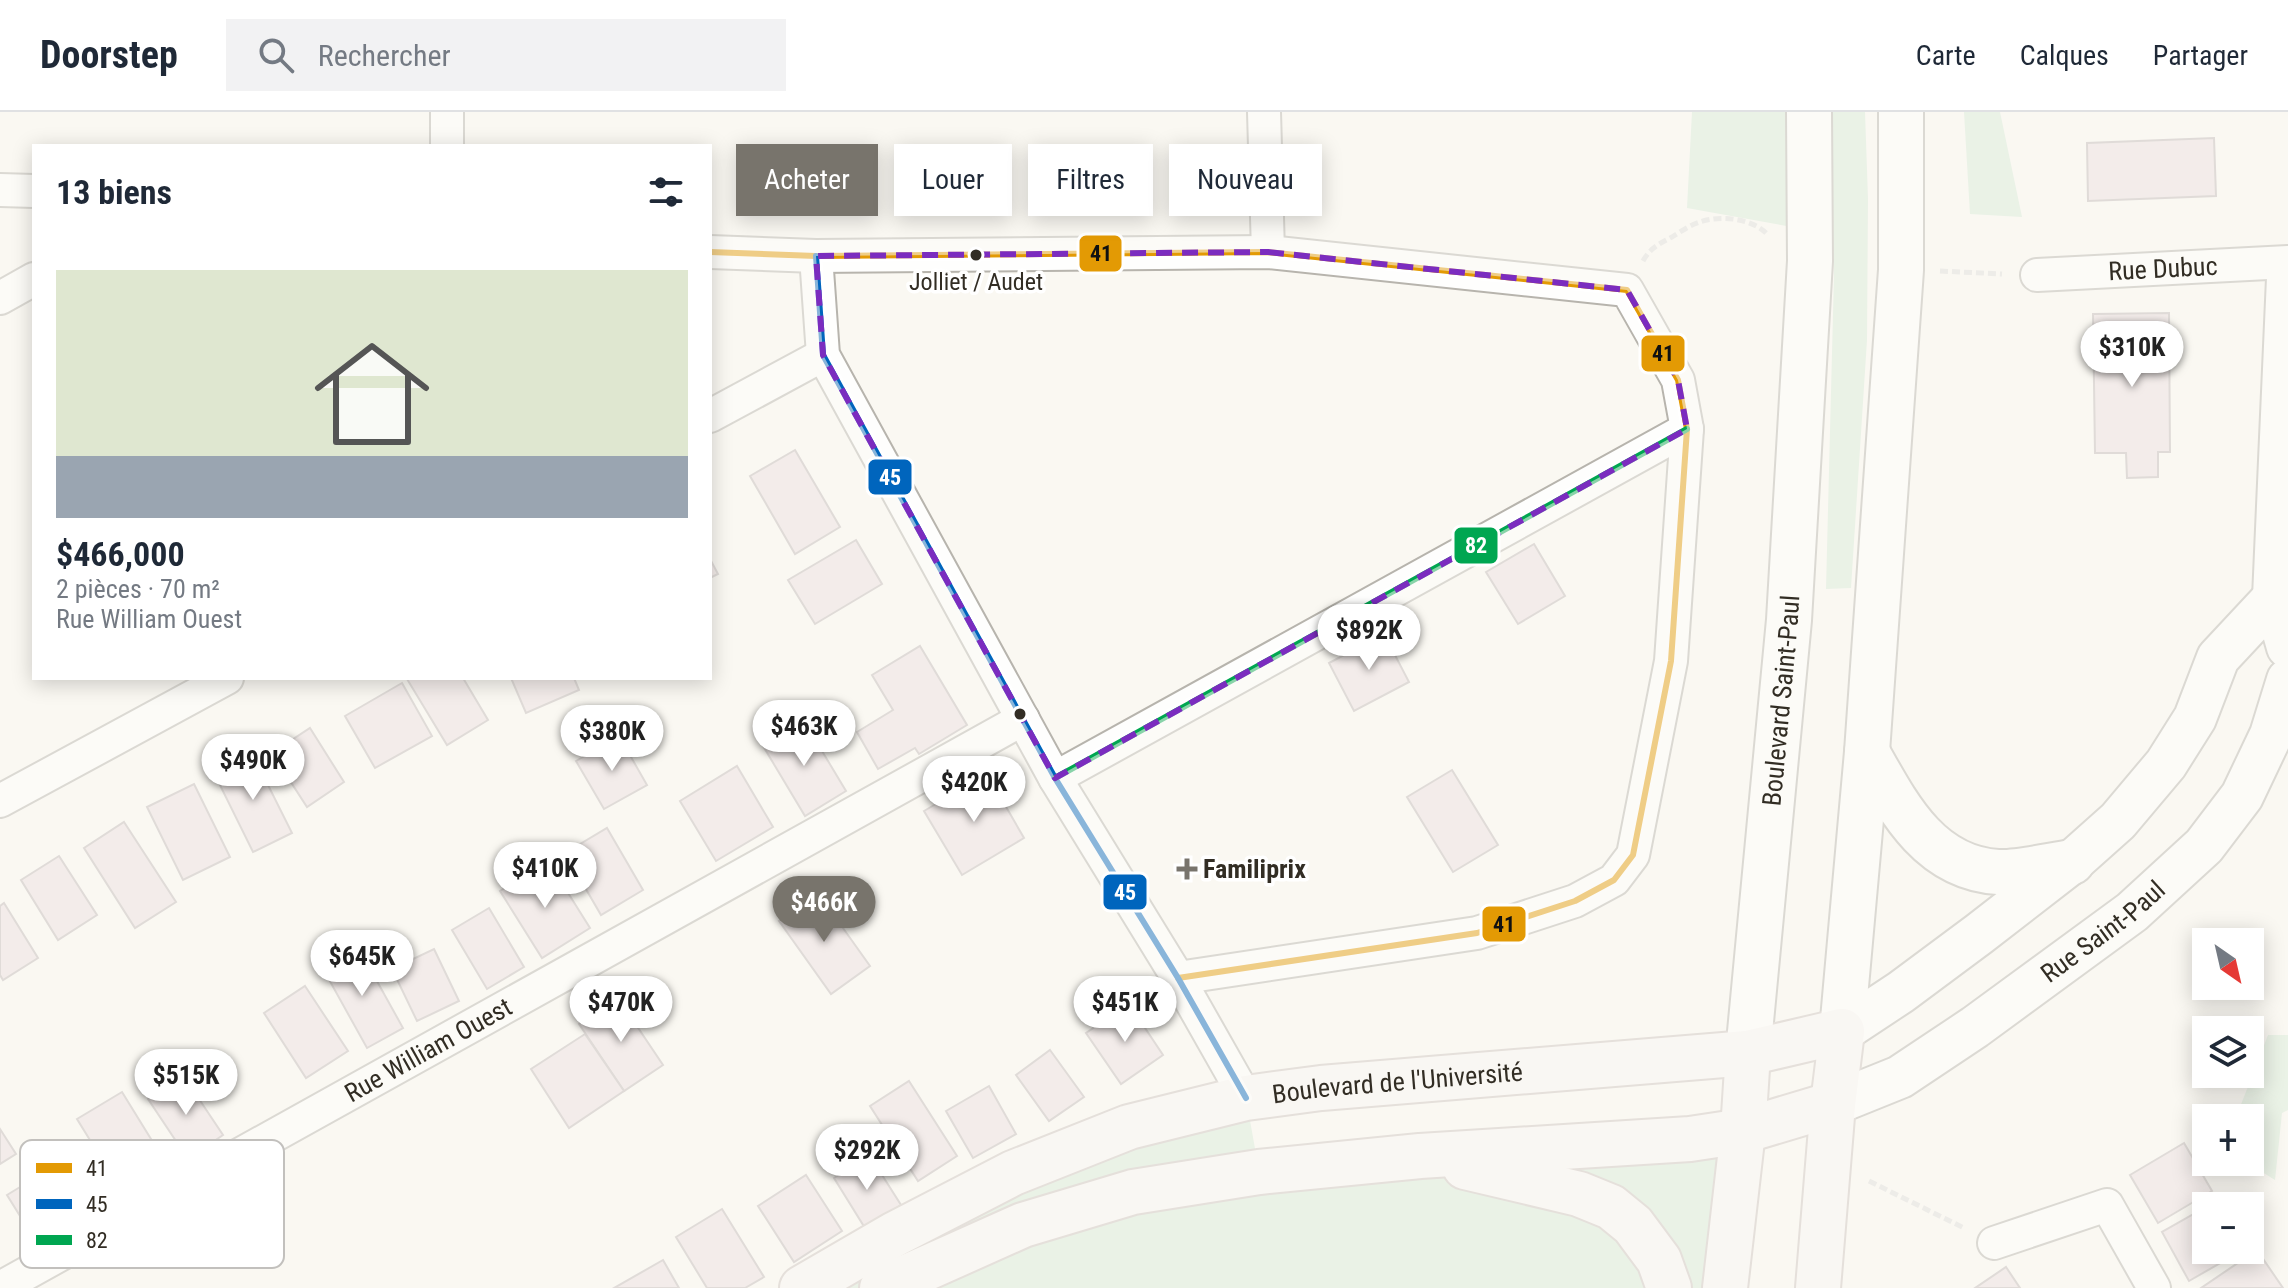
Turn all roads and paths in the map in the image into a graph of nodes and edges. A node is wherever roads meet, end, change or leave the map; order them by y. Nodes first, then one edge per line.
1 (447, 112) edge
2 (1264, 112) edge
3 (1809, 112) edge
4 (1901, 112) edge
5 (447, 144) edge
6 (0, 190) edge
7 (32, 191) edge
8 (712, 252) edge
9 (1268, 252) junction
10 (816, 256) junction
11 (1810, 261) junction
12 (2288, 262) edge
13 (2037, 275) dead end
14 (2288, 278) edge
15 (32, 280) edge
16 (1627, 290) junction
17 (0, 298) edge
18 (823, 355) junction
19 (712, 415) edge
20 (1687, 429) junction
21 (2281, 598) edge
22 (2288, 647) edge
23 (223, 680) edge
24 (2288, 680) edge
25 (1023, 719) junction
26 (1867, 752) junction
27 (1055, 778) junction
28 (0, 801) edge
29 (2072, 862) junction
30 (1178, 978) junction
31 (1842, 1031) junction
32 (1748, 1053) junction
33 (1246, 1098) junction
34 (1833, 1104) junction
35 (1743, 1131) junction
36 (266, 1140) edge
37 (1420, 1156) junction
38 (1865, 1180) dead end
39 (1994, 1243) joint
40 (36, 1268) edge
41 (0, 1288) edge
42 (802, 1288) edge
43 (882, 1288) edge
44 (1669, 1288) edge
45 (1725, 1288) edge
46 (1818, 1288) edge
47 (2154, 1288) edge

1 - 5 street
2 - 9 street
3 - 11 main road, Boulevard Saint-Paul
4 - 26 main road
6 - 7 street
8 - 10 street
9 - 10 street
9 - 16 street
10 - 18 street
11 - 16 path
11 - 32 main road, Boulevard Saint-Paul
12 - 13 street, Rue Dubuc
14 - 21 street
15 - 17 street
16 - 20 street
18 - 19 street
18 - 25 street
20 - 27 street
20 - 30 street
21 - 22 street
21 - 29 street
23 - 28 street
24 - 34 street, Rue Saint-Paul
25 - 27 street
25 - 36 street, Rue William Ouest
26 - 29 main road
26 - 31 main road
27 - 30 street
29 - 31 street
30 - 33 street
31 - 32 main road, Boulevard de l'Université
31 - 34 main road
32 - 33 main road, Boulevard de l'Université
32 - 35 main road, Boulevard Saint-Paul
33 - 42 main road, Boulevard de l'Université
34 - 35 main road
34 - 46 main road
35 - 37 main road
35 - 45 main road, Boulevard Saint-Paul
37 - 43 main road
37 - 44 main road
38 - 39 path
39 - 47 street
40 - 41 street, Rue William Ouest

